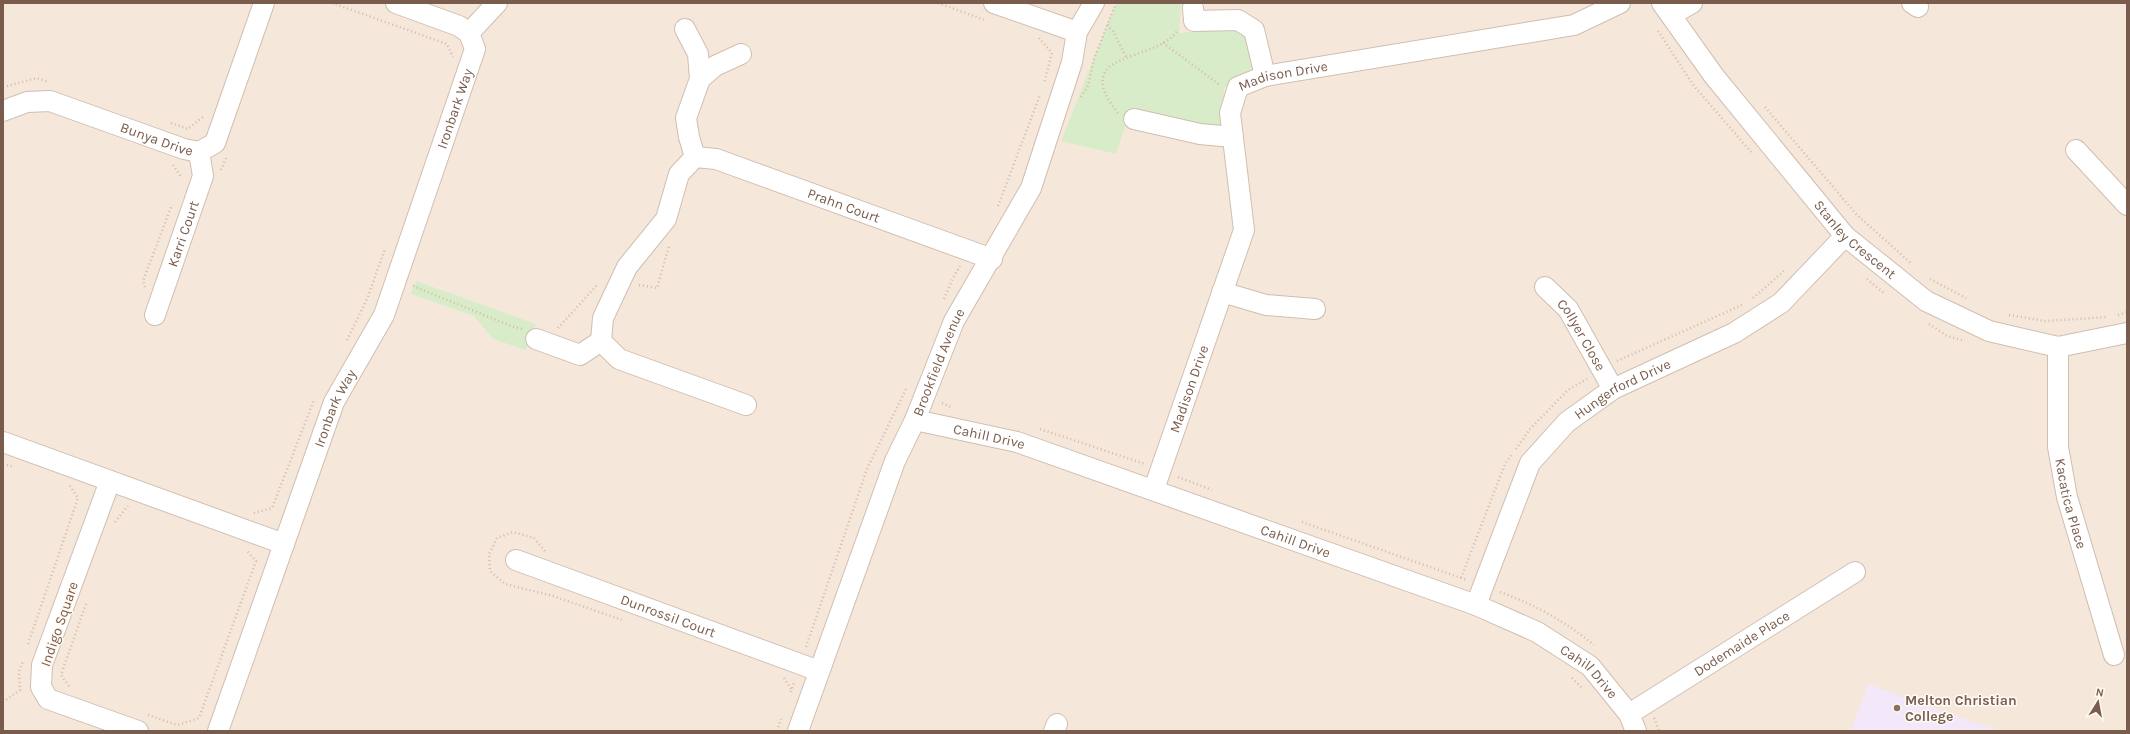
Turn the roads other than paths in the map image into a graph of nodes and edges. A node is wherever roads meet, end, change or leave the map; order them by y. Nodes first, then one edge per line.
1 (264, 3) edge
2 (396, 3) edge
3 (497, 3) edge
4 (1094, 3) edge
5 (1620, 3) edge
6 (1692, 3) edge
7 (1193, 8) road end
8 (1666, 9) edge
9 (990, 12) edge
10 (684, 29) dead end
11 (1078, 32) junction
12 (470, 33) junction
13 (741, 54) dead end
14 (1265, 76) junction
15 (700, 79) junction
16 (3, 111) edge
17 (1134, 119) road end
18 (1233, 137) junction
19 (2076, 150) dead end
20 (199, 152) junction
21 (695, 157) junction
22 (2127, 205) edge
23 (1844, 236) junction
24 (992, 259) junction
25 (1545, 287) dead end
26 (1222, 292) junction
27 (1315, 309) dead end
28 (155, 315) dead end
29 (2127, 333) edge
30 (530, 334) road end
31 (601, 341) junction
32 (2058, 347) junction
33 (1613, 388) junction
34 (746, 405) dead end
35 (915, 420) junction
36 (3, 442) edge
37 (107, 489) junction
38 (1154, 489) junction
39 (284, 544) junction
40 (516, 560) dead end
41 (1855, 572) dead end
42 (1476, 605) junction
43 (2114, 656) dead end
44 (820, 671) junction
45 (139, 722) edge
46 (1633, 723) edge
47 (218, 731) edge
48 (798, 731) edge

1 - 20 street, Bunya Drive
2 - 12 street
3 - 12 street
4 - 11 street, Brookfield Avenue
5 - 14 street, Madison Drive
6 - 8 street
7 - 14 street
8 - 23 street, Stanley Crescent
9 - 11 street
10 - 15 street
11 - 24 street, Brookfield Avenue
12 - 39 street, Ironbark Way
13 - 15 street
14 - 18 street, Madison Drive
15 - 21 street
16 - 20 street, Bunya Drive
17 - 18 street
18 - 26 street, Madison Drive
19 - 22 street
20 - 28 street, Karri Court
21 - 24 street, Prahn Court
21 - 31 street
23 - 32 street, Stanley Crescent
23 - 33 street, Hungerford Drive
24 - 35 street, Brookfield Avenue
25 - 33 street, Collyer Close
26 - 27 street
26 - 38 street, Madison Drive
29 - 32 street, Stanley Crescent
30 - 31 street
31 - 34 street
32 - 43 street, Kacatica Place
33 - 42 street, Hungerford Drive
35 - 38 street, Cahill Drive
35 - 44 street, Brookfield Avenue
36 - 37 street
37 - 39 street
37 - 45 street, Indigo Square
38 - 42 street, Cahill Drive
39 - 47 street
40 - 44 street, Dunrossil Court
41 - 46 street, Dodemaide Place
42 - 46 street, Cahill Drive
44 - 48 street, Brookfield Avenue

